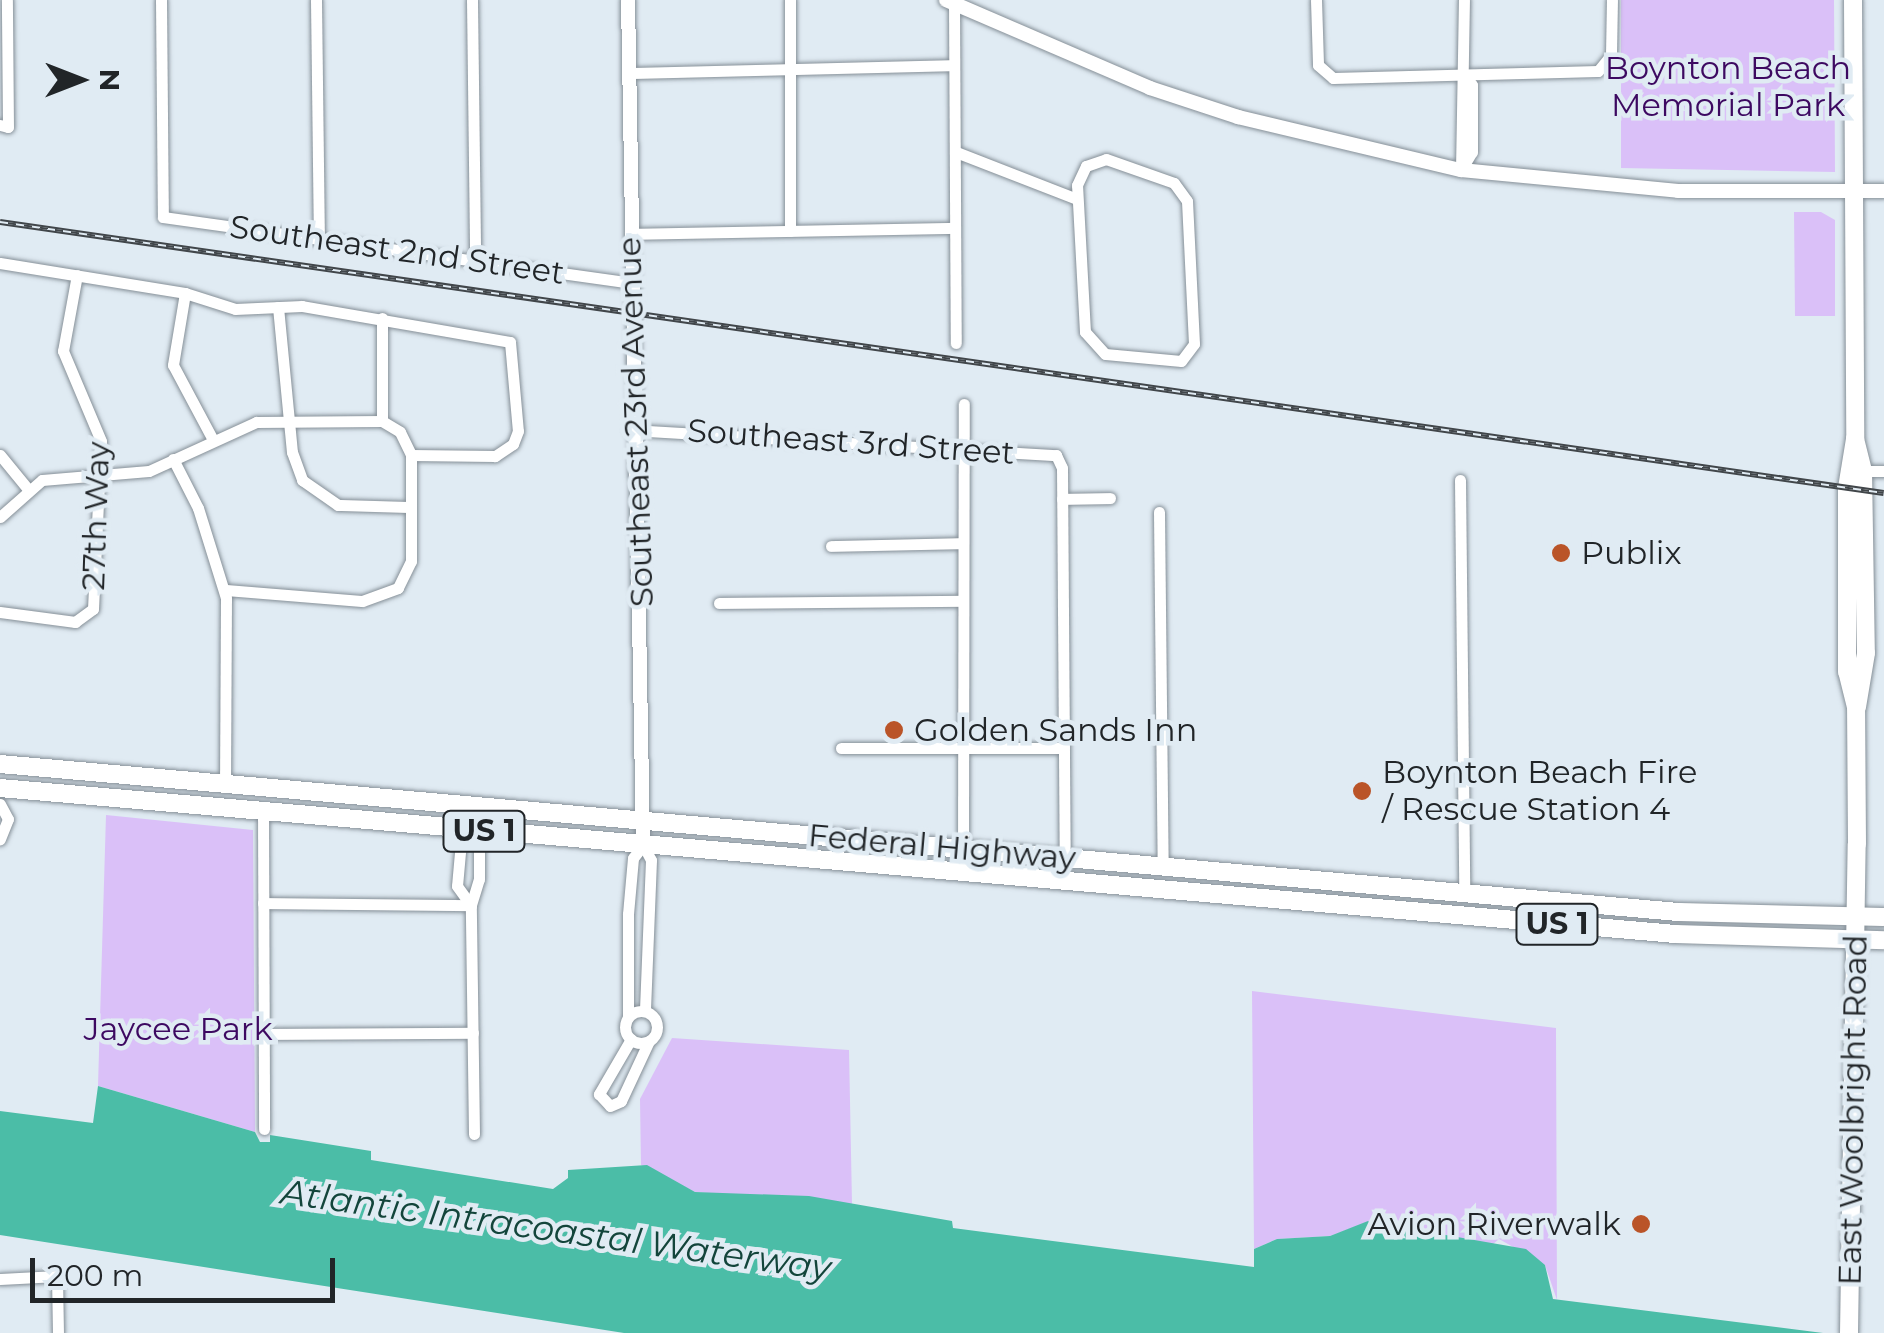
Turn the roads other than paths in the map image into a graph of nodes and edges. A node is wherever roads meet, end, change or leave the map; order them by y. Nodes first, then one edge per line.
1 (6, 0) edge
2 (161, 0) edge
3 (316, 0) edge
4 (472, 0) edge
5 (628, 0) edge
6 (790, 0) edge
7 (1316, 0) edge
8 (1464, 0) edge
9 (1612, 0) edge
10 (1853, 0) edge
11 (950, 2) edge
12 (954, 65) junction
13 (791, 69) junction
14 (628, 72) junction
15 (1465, 75) junction
16 (4, 126) edge
17 (956, 152) junction
18 (1461, 170) junction
19 (1853, 191) junction
20 (1884, 191) edge
21 (1077, 199) junction
22 (955, 228) junction
23 (790, 232) junction
24 (630, 234) junction
25 (319, 240) junction
26 (474, 260) junction
27 (0, 263) edge
28 (77, 274) junction
29 (630, 283) junction
30 (185, 293) junction
31 (278, 307) junction
32 (382, 318) junction
33 (956, 343) dead end
34 (964, 404) dead end
35 (290, 418) junction
36 (382, 421) junction
37 (631, 430) junction
38 (212, 438) junction
39 (1855, 439) junction
40 (963, 453) junction
41 (0, 455) edge
42 (410, 455) junction
43 (173, 459) junction
44 (1863, 471) junction
45 (1884, 471) edge
46 (99, 476) junction
47 (1460, 480) dead end
48 (27, 488) junction
49 (1110, 498) dead end
50 (1062, 499) junction
51 (411, 506) junction
52 (1159, 512) dead end
53 (0, 517) edge
54 (963, 544) junction
55 (831, 546) dead end
56 (225, 590) junction
57 (962, 600) junction
58 (719, 603) dead end
59 (0, 612) edge
60 (1856, 707) junction
61 (964, 746) junction
62 (841, 748) dead end
63 (1064, 748) junction
64 (0, 764) edge
65 (225, 784) junction
66 (0, 788) edge
67 (337, 794) junction
68 (120, 799) junction
69 (0, 804) edge
70 (223, 808) junction
71 (498, 808) junction
72 (262, 812) junction
73 (645, 821) junction
74 (471, 830) junction
75 (0, 838) edge
76 (643, 845) junction
77 (962, 848) junction
78 (984, 851) junction
79 (1065, 858) junction
80 (846, 863) junction
81 (1163, 866) junction
82 (968, 872) junction
83 (1473, 894) junction
84 (263, 903) junction
85 (470, 905) junction
86 (1438, 913) junction
87 (1461, 916) junction
88 (1856, 916) junction
89 (1884, 917) edge
90 (1856, 940) junction
91 (1884, 940) edge
92 (645, 1011) junction
93 (628, 1017) junction
94 (474, 1033) junction
95 (263, 1034) junction
96 (631, 1039) junction
97 (649, 1040) junction
98 (264, 1129) dead end
99 (474, 1134) dead end
100 (0, 1279) edge
101 (1849, 1332) edge
102 (58, 1333) edge

1 - 16 street
2 - 25 street, Southeast 2nd Street
3 - 25 street
4 - 26 street
5 - 14 street, Southeast 23rd Avenue
6 - 13 street
7 - 15 street
8 - 15 street
9 - 15 street
10 - 19 main road, East Woolbright Road
11 - 12 street
11 - 18 street
12 - 13 street
12 - 17 street
13 - 14 street
13 - 23 street
14 - 24 street, Southeast 23rd Avenue
15 - 18 street
17 - 21 street
17 - 22 street
18 - 19 street
19 - 20 street
19 - 39 main road, East Woolbright Road
21 - 21 street
22 - 23 street
22 - 33 street
23 - 24 street
24 - 29 street, Southeast 23rd Avenue
25 - 26 street, Southeast 2nd Street
26 - 29 street, Southeast 2nd Street
27 - 28 street
28 - 30 street
28 - 46 street, 27th Way
29 - 37 street, Southeast 23rd Avenue
30 - 31 street
30 - 38 street
31 - 32 street
31 - 35 street
32 - 36 street
32 - 42 street
34 - 40 street
35 - 36 street
35 - 38 street
35 - 51 street
36 - 42 street
37 - 40 street, Southeast 3rd Street
37 - 73 street, Southeast 23rd Avenue
38 - 43 street
39 - 44 main road, East Woolbright Road
39 - 60 main road, East Woolbright Road
40 - 50 street, Southeast 3rd Street
40 - 54 street
41 - 48 street
42 - 51 street
43 - 46 street
43 - 56 street
44 - 45 street
44 - 60 main road, East Woolbright Road
46 - 48 street
46 - 59 street, 27th Way
47 - 83 street
48 - 53 street
49 - 50 street
50 - 63 street
51 - 56 street
52 - 81 street
54 - 55 street
54 - 57 street
56 - 65 street
57 - 58 street
57 - 61 street
60 - 88 main road, East Woolbright Road
61 - 62 street
61 - 63 street
61 - 77 street
63 - 79 street
64 - 65 main road, Federal Highway / US 1
65 - 67 main road, Federal Highway / US 1
65 - 68 main road
66 - 68 main road, Federal Highway / US 1
67 - 70 main road
67 - 71 main road, Federal Highway / US 1
68 - 70 main road, Federal Highway / US 1
69 - 75 street
70 - 72 main road, Federal Highway / US 1
71 - 73 main road, Federal Highway / US 1
71 - 74 main road
72 - 74 main road, Federal Highway / US 1
72 - 84 street
73 - 76 street, Southeast 23rd Avenue
73 - 77 main road, Federal Highway / US 1
74 - 76 main road, Federal Highway / US 1
74 - 85 street
74 - 85 street
76 - 80 main road, Federal Highway / US 1
76 - 92 street
76 - 93 street
77 - 78 main road, Federal Highway / US 1
77 - 80 main road
78 - 79 main road, Federal Highway / US 1
78 - 82 main road
79 - 81 main road, Federal Highway / US 1
80 - 82 main road, Federal Highway / US 1
81 - 83 main road, Federal Highway / US 1
82 - 86 main road, Federal Highway / US 1
83 - 86 main road
83 - 87 main road
83 - 88 main road, Federal Highway / US 1
84 - 85 street
84 - 95 street
85 - 94 street
86 - 87 main road, Federal Highway / US 1
87 - 90 main road, Federal Highway / US 1
88 - 89 main road, Federal Highway / US 1
88 - 90 main road, East Woolbright Road
90 - 91 main road, Federal Highway / US 1
90 - 101 main road, East Woolbright Road
92 - 93 street
92 - 97 street
93 - 96 street
94 - 95 street
94 - 99 street
95 - 98 street
96 - 97 street
96 - 97 street
100 - 102 street

